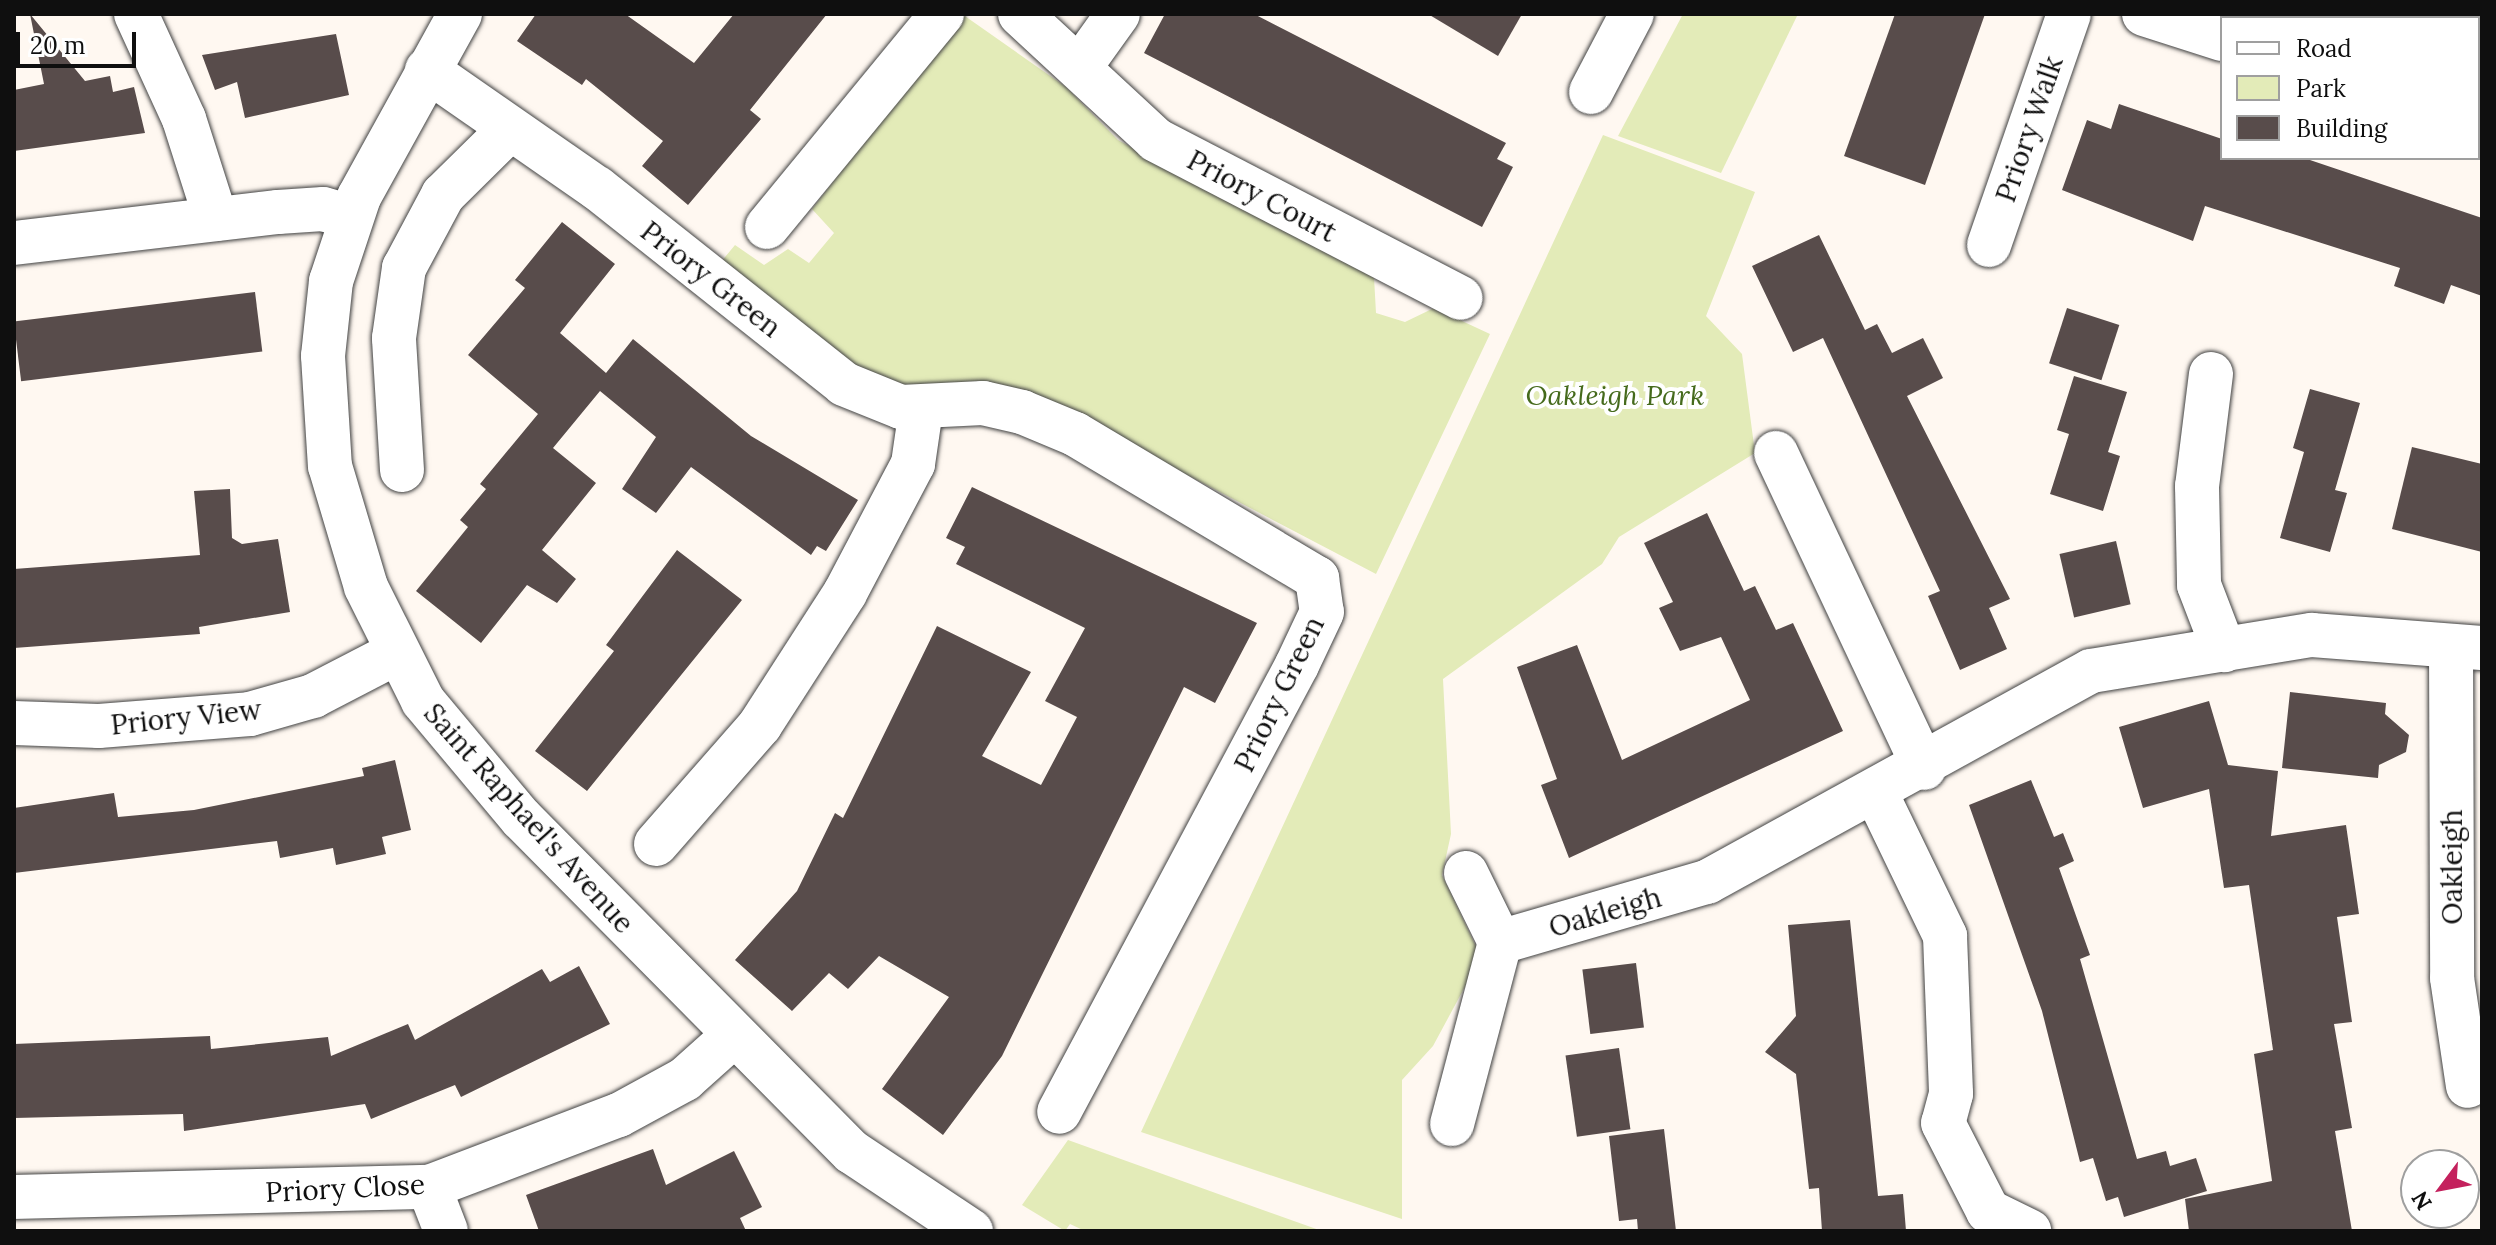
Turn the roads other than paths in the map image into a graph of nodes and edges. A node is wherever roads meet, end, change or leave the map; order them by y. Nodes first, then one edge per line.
1 (136, 14) edge
2 (460, 14) edge
3 (942, 14) edge
4 (1020, 14) edge
5 (1118, 14) edge
6 (1632, 14) edge
7 (2069, 14) edge
8 (2144, 14) edge
9 (2220, 38) edge
10 (1080, 67) junction
11 (427, 70) junction
12 (1591, 92) dead end
13 (509, 130) junction
14 (351, 217) junction
15 (216, 219) junction
16 (767, 227) dead end
17 (14, 243) edge
18 (1989, 245) dead end
19 (1461, 298) dead end
20 (2211, 374) dead end
21 (921, 409) junction
22 (1776, 453) dead end
23 (402, 470) dead end
24 (2466, 647) edge
25 (2224, 650) junction
26 (394, 654) junction
27 (14, 723) edge
28 (1924, 768) junction
29 (1876, 793) junction
30 (656, 844) dead end
31 (1466, 873) dead end
32 (1500, 942) junction
33 (733, 1036) junction
34 (2468, 1086) dead end
35 (1059, 1112) dead end
36 (1452, 1124) dead end
37 (429, 1187) junction
38 (14, 1197) edge
39 (446, 1231) edge
40 (971, 1231) edge
41 (2029, 1231) edge

1 - 15 street
2 - 11 street, Saint Raphael's Avenue
3 - 16 street
4 - 10 street, Priory Court
5 - 10 street
6 - 12 street
7 - 18 street, Priory Walk
8 - 9 street
10 - 19 street, Priory Court
11 - 13 street, Priory Green
11 - 14 street, Saint Raphael's Avenue
13 - 21 street, Priory Green
13 - 23 street
14 - 15 street
14 - 26 street, Saint Raphael's Avenue
15 - 17 street
20 - 25 street
21 - 30 street
21 - 35 street, Priory Green
22 - 28 street
24 - 25 street, Oakleigh
24 - 34 street, Oakleigh
25 - 28 street, Oakleigh
26 - 27 street, Priory View
26 - 33 street, Saint Raphael's Avenue
28 - 29 street, Oakleigh
29 - 32 street, Oakleigh
29 - 41 street
31 - 32 street
32 - 36 street
33 - 37 street, Priory Close
33 - 40 street, Saint Raphael's Avenue
37 - 38 street, Priory Close
37 - 39 street

